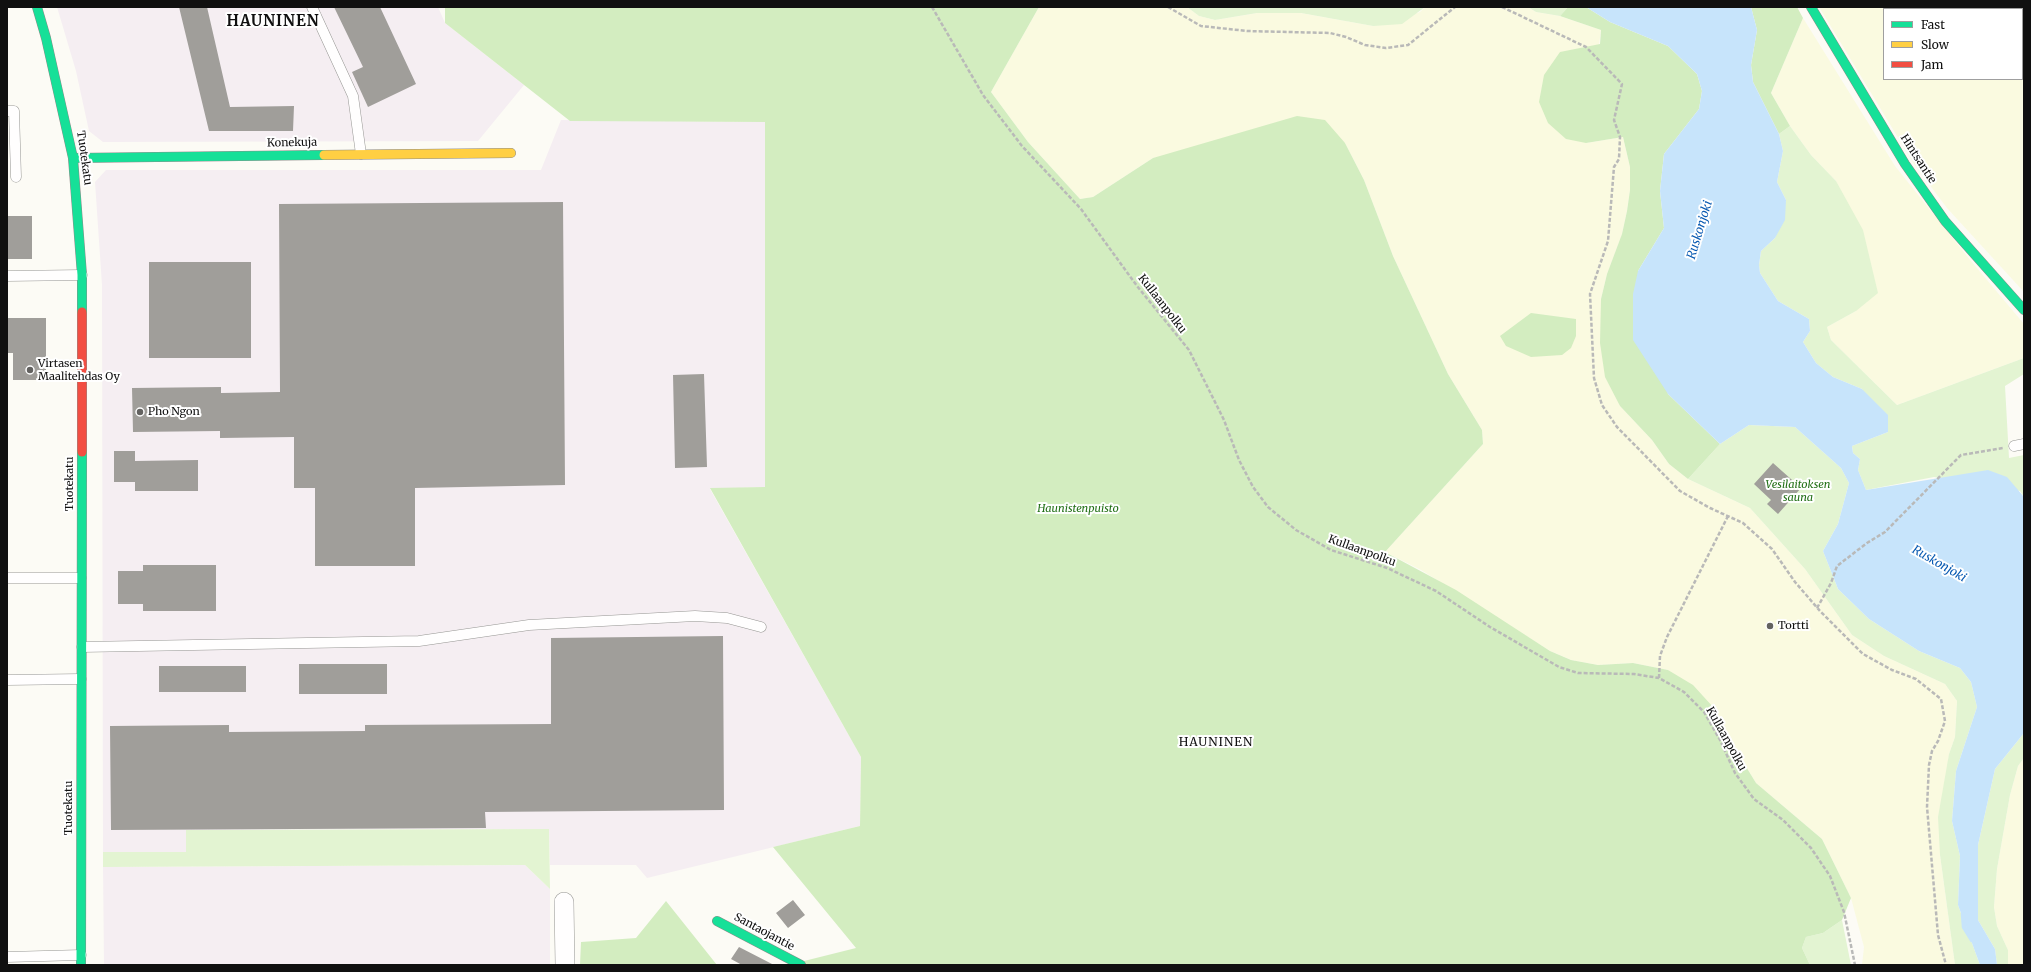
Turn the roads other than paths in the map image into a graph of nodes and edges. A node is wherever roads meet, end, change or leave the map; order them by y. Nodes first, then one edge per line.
1 (37, 7) edge
2 (312, 7) edge
3 (1811, 7) edge
4 (7, 111) edge
5 (511, 153) dead end
6 (361, 154) junction
7 (73, 158) junction
8 (16, 177) dead end
9 (82, 275) junction
10 (7, 276) edge
11 (2024, 310) edge
12 (7, 578) edge
13 (81, 578) junction
14 (761, 627) dead end
15 (82, 647) junction
16 (81, 679) junction
17 (7, 680) edge
18 (564, 902) dead end
19 (717, 921) dead end
20 (7, 957) edge
21 (81, 960) edge
22 (565, 965) edge
23 (800, 965) edge

1 - 7 street, Tuotekatu
2 - 6 lane
3 - 11 street, Hintsantie
4 - 8 lane
5 - 6 street, Konekuja
6 - 7 street, Konekuja
7 - 9 street, Tuotekatu
9 - 10 lane
9 - 13 street, Tuotekatu
12 - 13 lane
13 - 15 street, Tuotekatu
14 - 15 lane
15 - 16 street, Tuotekatu
16 - 17 lane
16 - 21 street, Tuotekatu
18 - 22 street
19 - 23 street, Santaojantie
20 - 21 lane

